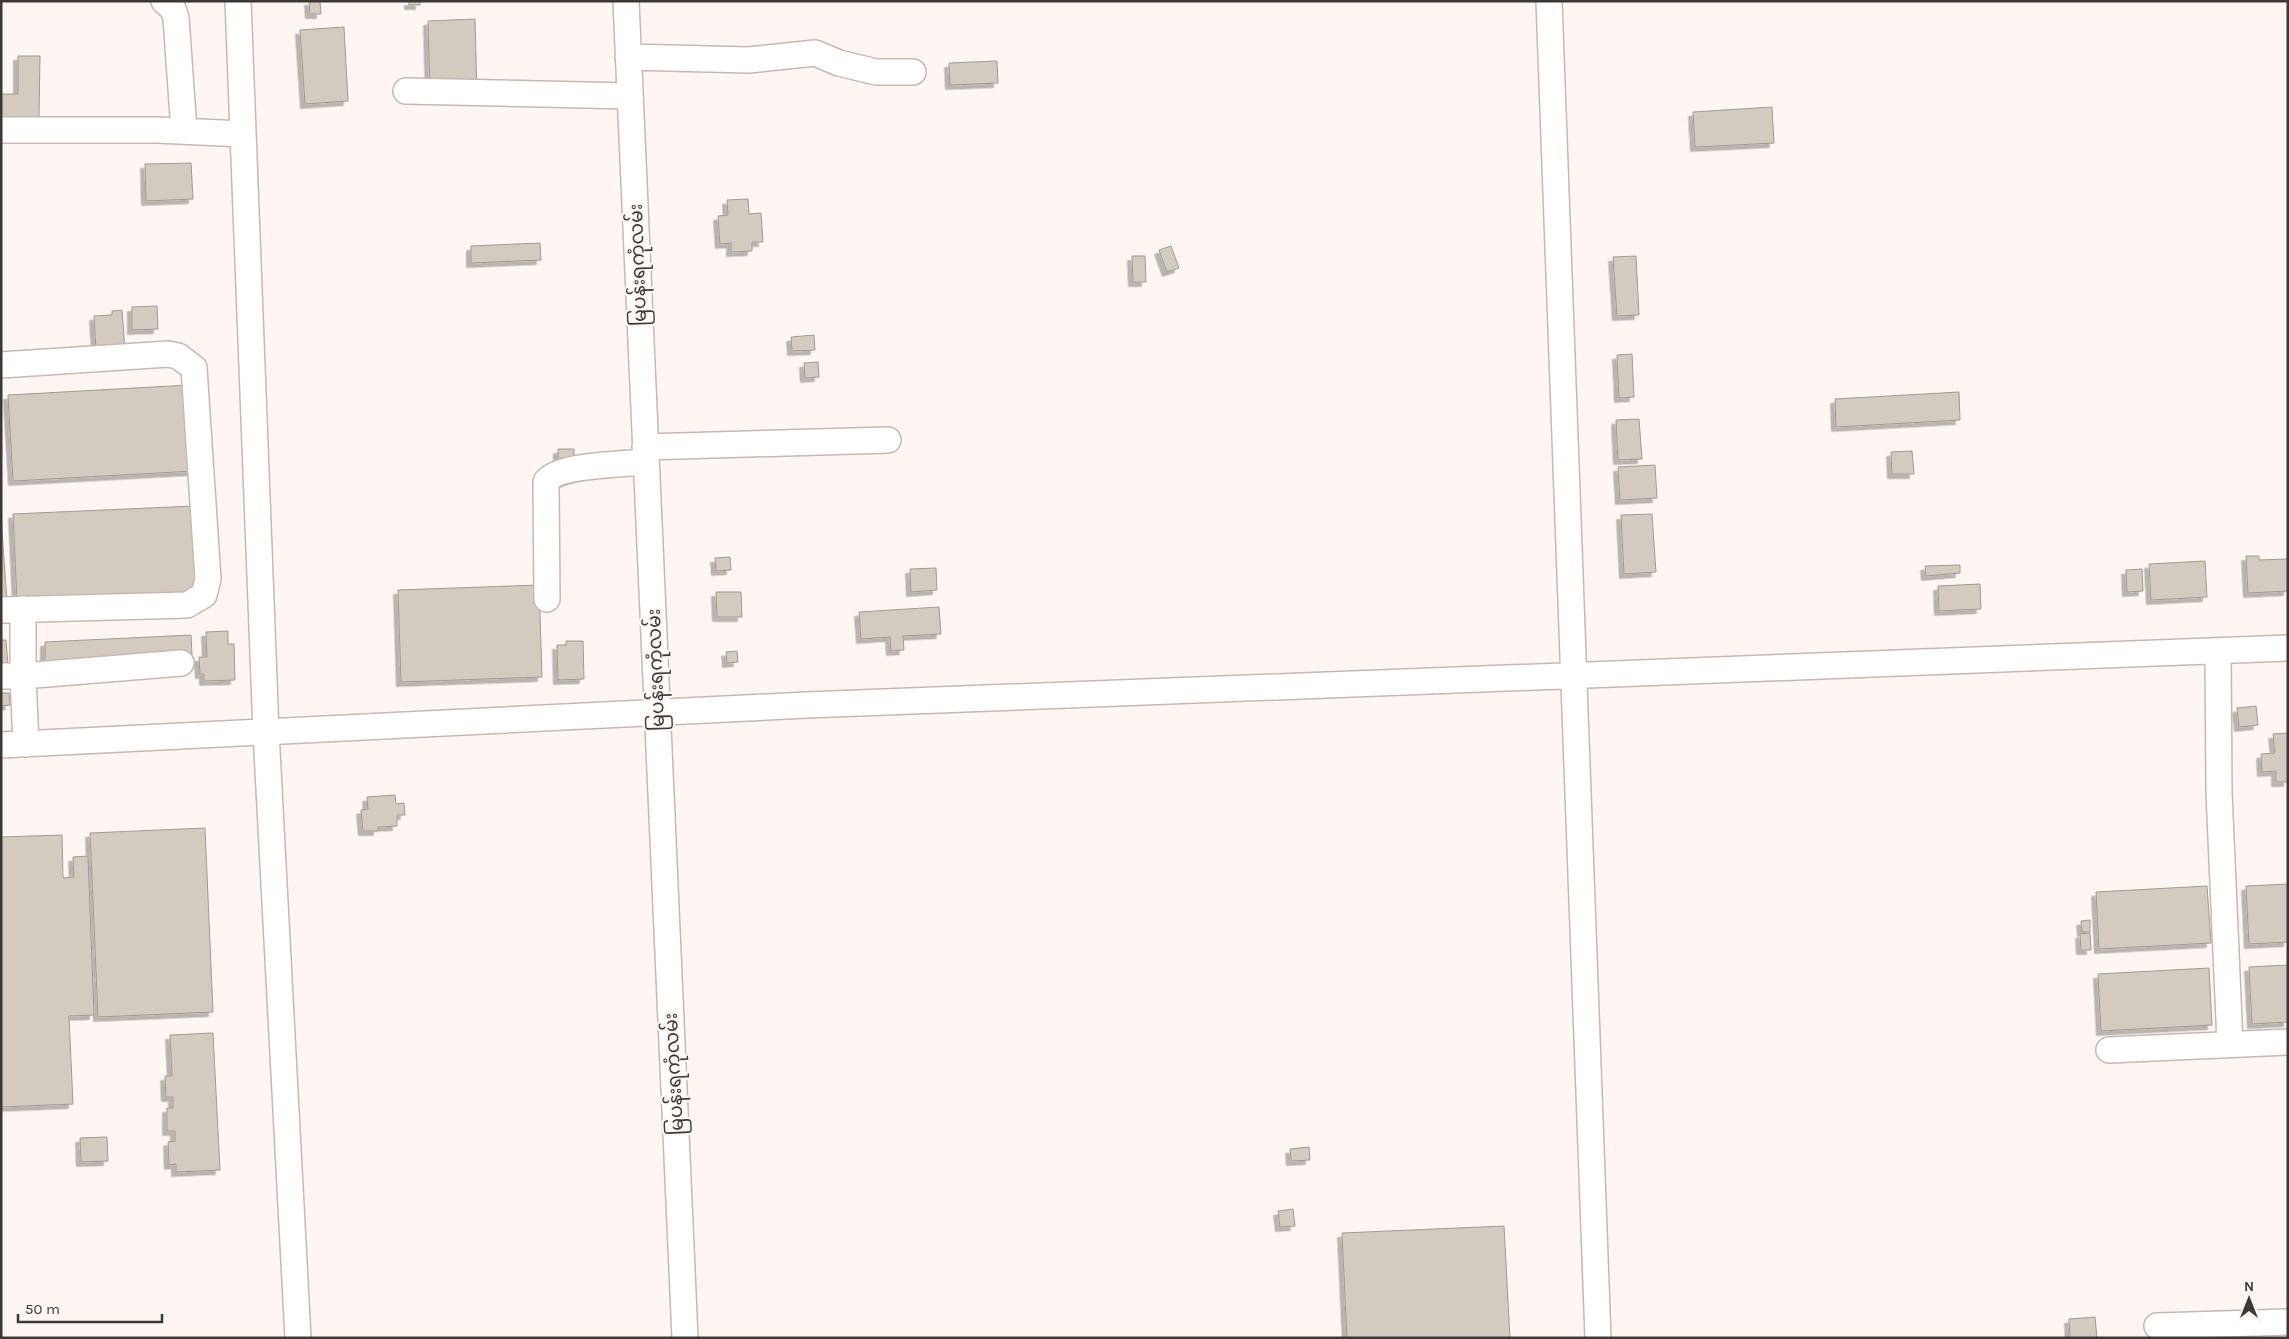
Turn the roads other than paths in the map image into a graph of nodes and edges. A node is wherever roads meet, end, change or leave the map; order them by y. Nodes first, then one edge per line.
1 (164, 1) edge
2 (238, 1) edge
3 (626, 1) edge
4 (1549, 1) edge
5 (628, 57) junction
6 (913, 72) dead end
7 (406, 92) dead end
8 (630, 96) junction
9 (1, 130) edge
10 (184, 132) junction
11 (243, 134) junction
12 (1, 365) edge
13 (888, 440) dead end
14 (645, 454) junction
15 (547, 598) dead end
16 (12, 610) edge
17 (2288, 648) edge
18 (2218, 651) junction
19 (181, 663) dead end
20 (12, 676) edge
21 (1574, 676) junction
22 (656, 713) junction
23 (266, 732) junction
24 (26, 744) junction
25 (1, 745) edge
26 (2288, 1042) edge
27 (2230, 1044) junction
28 (2109, 1050) dead end
29 (2288, 1322) edge
30 (2157, 1326) dead end
31 (298, 1338) edge
32 (685, 1338) edge
33 (1598, 1338) edge

1 - 10 street
2 - 11 street
3 - 5 street, မြပန်းရကုံလမ်း
4 - 21 street
5 - 6 street
5 - 8 street, မြပန်းရကုံလမ်း
7 - 8 street
8 - 14 street, မြပန်းရကုံလမ်း
9 - 10 street
10 - 11 street
11 - 23 street
12 - 16 street
13 - 14 street
14 - 15 street
14 - 22 street, မြပန်းရကုံလမ်း
16 - 20 street
17 - 18 street
18 - 21 street
18 - 27 street
19 - 20 street
20 - 24 street
21 - 22 street
21 - 33 street
22 - 23 street
22 - 32 street, မြပန်းရကုံလမ်း
23 - 24 street
23 - 31 street
24 - 25 street
26 - 27 street
27 - 28 street
29 - 30 street

